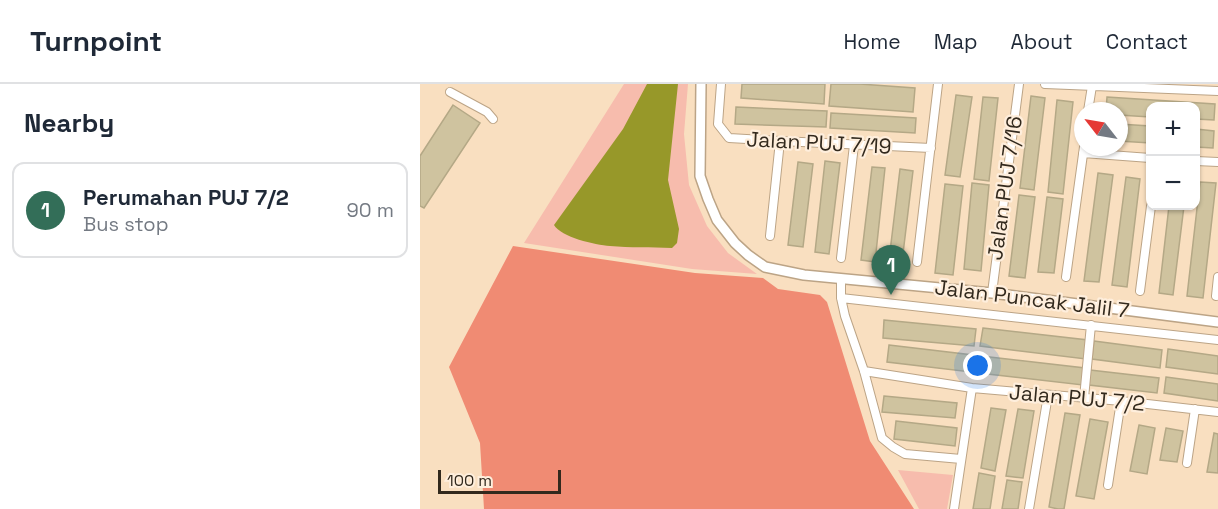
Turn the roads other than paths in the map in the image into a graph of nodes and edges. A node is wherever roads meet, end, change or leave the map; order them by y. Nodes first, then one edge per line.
1 (701, 84) edge
2 (721, 84) edge
3 (938, 84) edge
4 (1019, 84) edge
5 (1045, 84) edge
6 (1092, 86) junction
7 (1218, 91) edge
8 (450, 92) dead end
9 (1089, 102) edge
10 (493, 118) dead end
11 (780, 141) junction
12 (854, 145) junction
13 (932, 148) junction
14 (1128, 155) edge
15 (1082, 156) edge
16 (1146, 158) edge
17 (1200, 161) edge
18 (1218, 162) edge
19 (1150, 210) edge
20 (770, 236) dead end
21 (841, 258) dead end
22 (917, 262) dead end
23 (1066, 277) dead end
24 (1218, 277) edge
25 (842, 279) junction
26 (1140, 291) dead end
27 (992, 293) junction
28 (1216, 296) dead end
29 (841, 298) junction
30 (1218, 322) edge
31 (1091, 326) junction
32 (1218, 340) edge
33 (864, 371) junction
34 (972, 388) junction
35 (1048, 395) junction
36 (1084, 398) junction
37 (1121, 401) junction
38 (1195, 409) junction
39 (1218, 412) edge
40 (961, 459) junction
41 (1188, 463) dead end
42 (1107, 485) dead end
43 (954, 509) edge
44 (1029, 509) edge

1 - 25 street, Jalan Puncak Jalil 7
2 - 11 street, Jalan PUJ 7/19
3 - 13 street
4 - 27 street, Jalan PUJ 7/16
5 - 6 street
6 - 7 street
6 - 9 street
8 - 10 street
11 - 12 street, Jalan PUJ 7/19
11 - 20 street
12 - 13 street, Jalan PUJ 7/19
12 - 21 street
13 - 22 street
14 - 16 street
15 - 23 street
17 - 18 street
19 - 26 street
24 - 28 street
25 - 27 street, Jalan Puncak Jalil 7
25 - 29 street
27 - 30 street, Jalan Puncak Jalil 7
29 - 31 street
29 - 33 street
31 - 32 street
31 - 36 street
33 - 34 street, Jalan PUJ 7/2
33 - 40 street
34 - 35 street, Jalan PUJ 7/2
34 - 40 street
35 - 36 street, Jalan PUJ 7/2
35 - 44 street
36 - 37 street, Jalan PUJ 7/2
37 - 38 street, Jalan PUJ 7/2
37 - 42 street
38 - 39 street, Jalan PUJ 7/2
38 - 41 street
40 - 43 street

